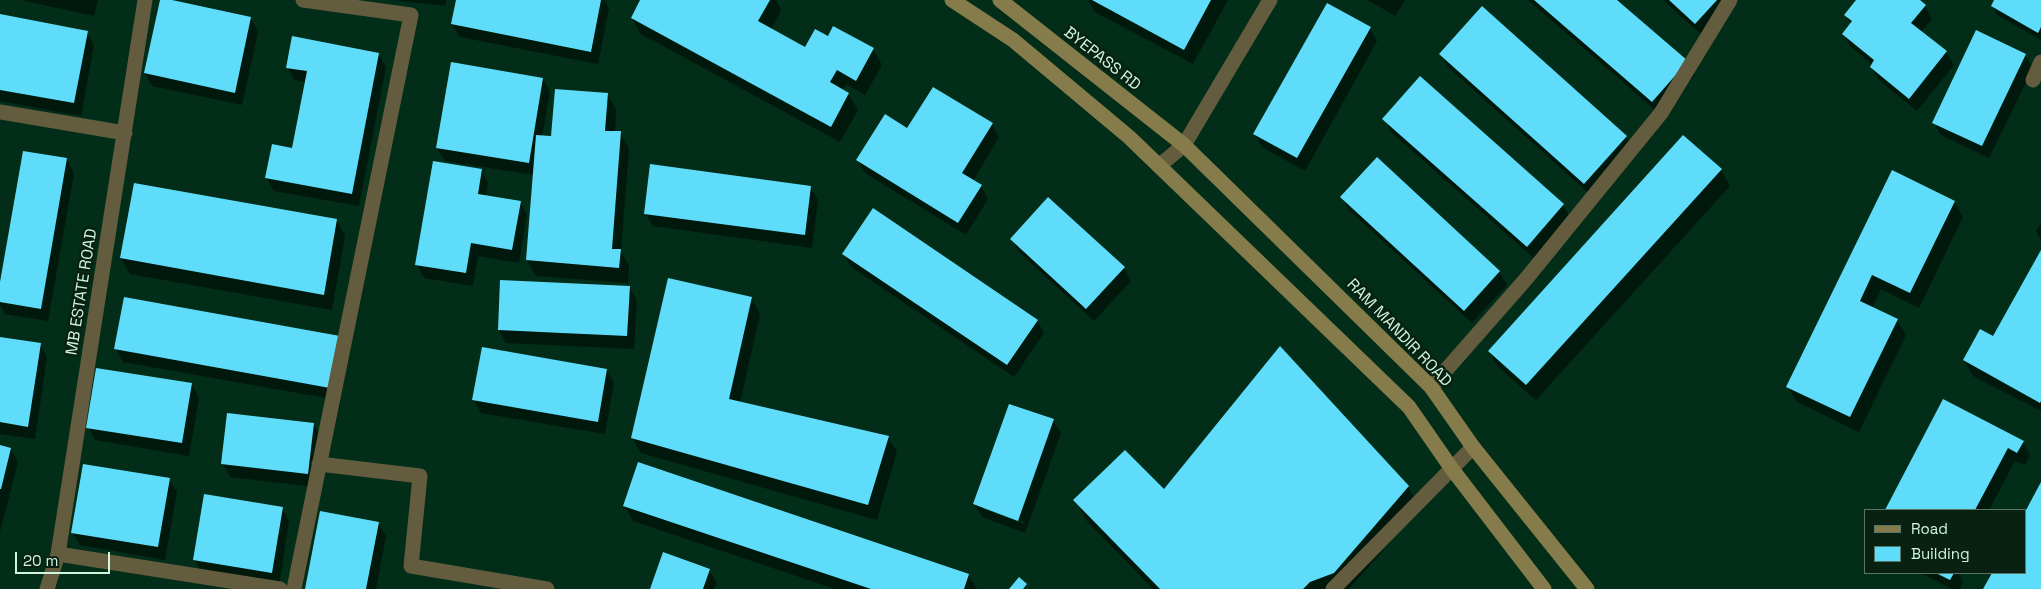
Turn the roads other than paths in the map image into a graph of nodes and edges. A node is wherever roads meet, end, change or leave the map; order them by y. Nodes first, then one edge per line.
1 (145, 0) edge
2 (303, 0) edge
3 (952, 0) edge
4 (1000, 0) edge
5 (1270, 0) edge
6 (1730, 0) edge
7 (2041, 62) edge
8 (2033, 80) dead end
9 (0, 112) edge
10 (125, 133) junction
11 (1184, 144) junction
12 (1160, 166) junction
13 (1431, 387) junction
14 (1473, 447) junction
15 (319, 464) junction
16 (1452, 468) junction
17 (58, 554) junction
18 (47, 589) edge
19 (280, 589) edge
20 (294, 589) edge
21 (547, 589) edge
22 (1333, 589) edge
23 (1544, 589) edge
24 (1587, 589) edge

1 - 10 street, MB ESTATE ROAD
2 - 15 street
3 - 12 main road
4 - 11 main road, BYEPASS RD
5 - 11 street
6 - 13 street
7 - 8 street
9 - 10 street
10 - 17 street, MB ESTATE ROAD
11 - 12 street
11 - 13 main road, RAM MANDIR ROAD
12 - 16 main road
13 - 14 main road, RAM MANDIR ROAD
14 - 16 street
14 - 24 main road, RAM MANDIR ROAD
15 - 20 street
15 - 21 street
16 - 22 street
16 - 23 main road
17 - 18 street, MB ESTATE ROAD
17 - 19 street

